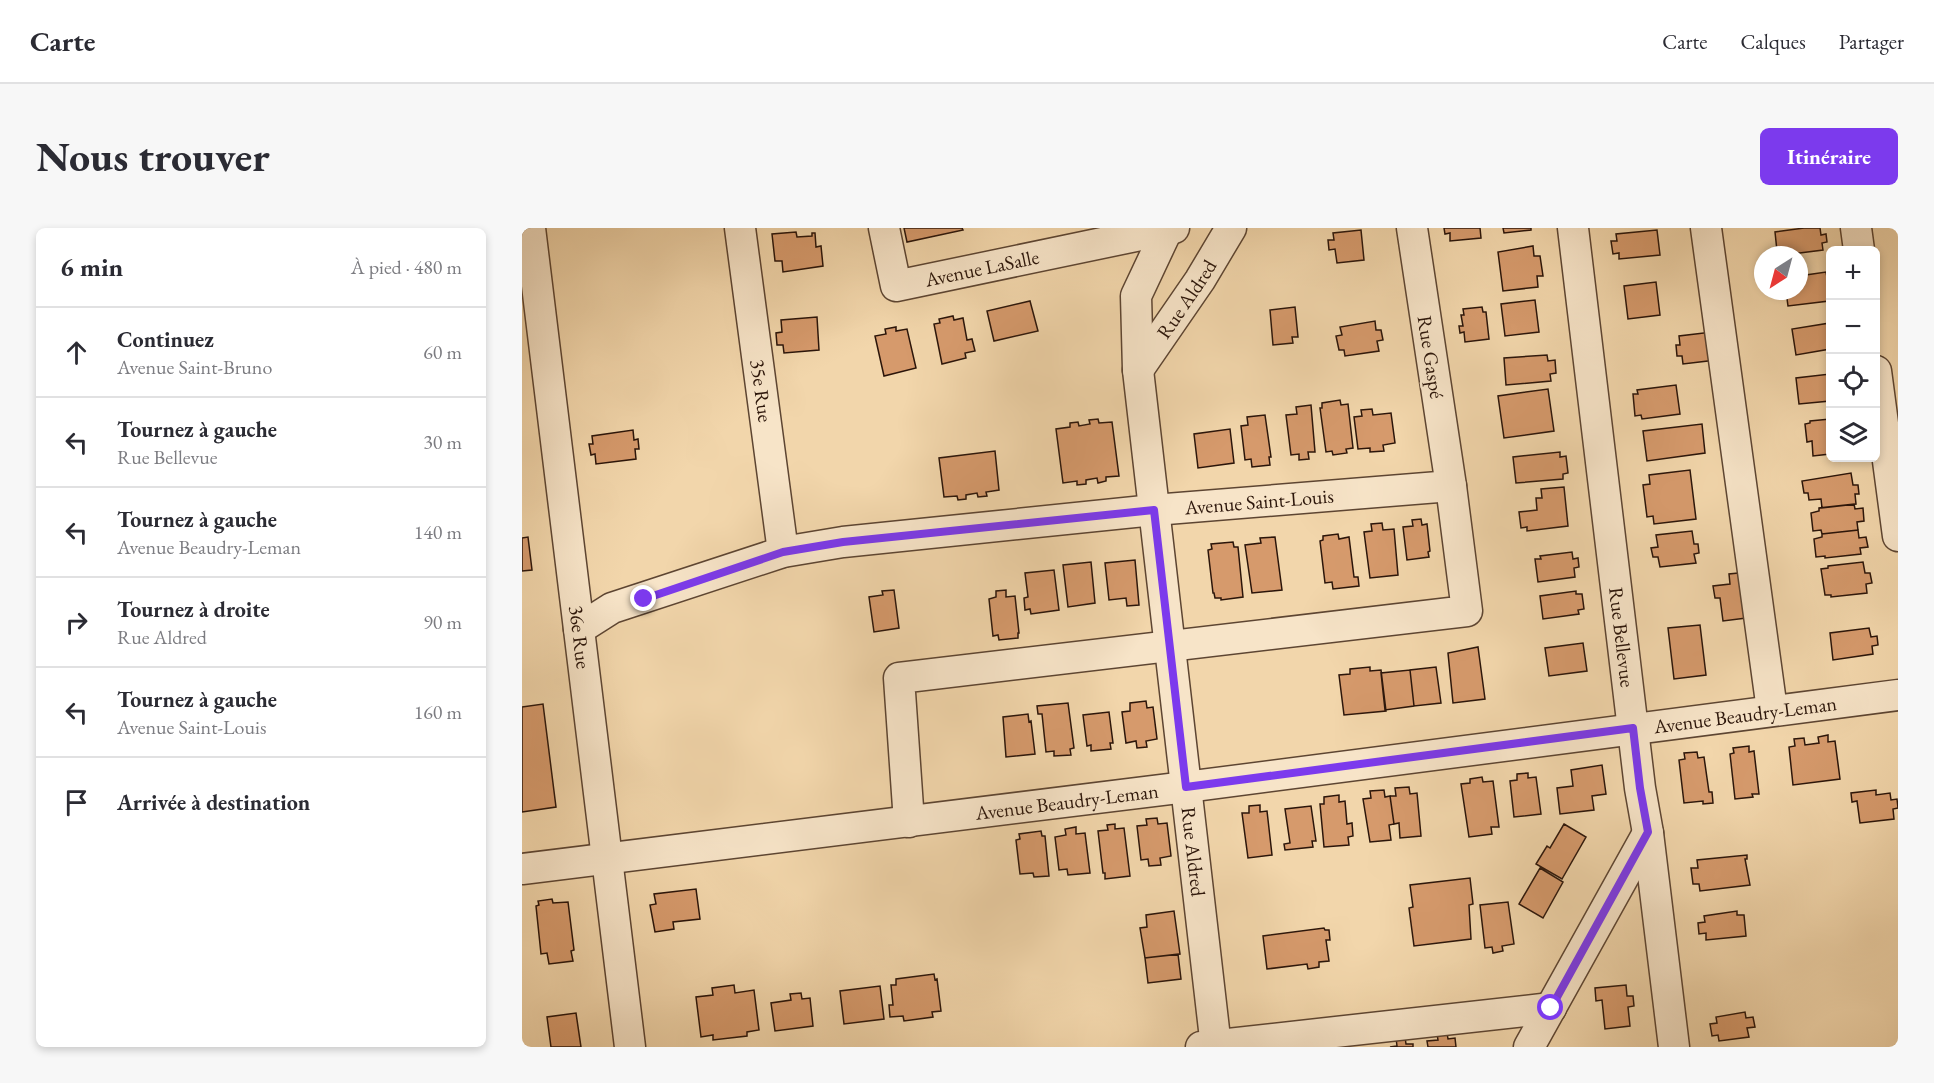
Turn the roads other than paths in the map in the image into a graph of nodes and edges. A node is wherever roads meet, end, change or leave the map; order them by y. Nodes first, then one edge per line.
1 (530, 228) edge
2 (740, 228) edge
3 (884, 228) edge
4 (1231, 228) edge
5 (1412, 228) edge
6 (1573, 228) edge
7 (1706, 228) edge
8 (1856, 228) edge
9 (1170, 229) edge
10 (1858, 246) edge
11 (533, 342) edge
12 (1138, 370) junction
13 (1880, 407) edge
14 (1451, 486) junction
15 (1154, 510) junction
16 (1898, 536) edge
17 (783, 552) junction
18 (579, 628) junction
19 (1170, 645) junction
20 (1898, 694) edge
21 (1772, 710) junction
22 (1633, 728) junction
23 (1186, 787) junction
24 (909, 822) junction
25 (1648, 832) junction
26 (607, 859) junction
27 (522, 869) edge
28 (1551, 1008) junction
29 (1211, 1046) edge
30 (630, 1047) edge
31 (1529, 1047) edge
32 (1674, 1047) edge

1 - 11 street, 36e Rue
2 - 17 street, 35e Rue
3 - 9 street, Avenue LaSalle
4 - 12 street, Rue Aldred
5 - 14 street, Rue Gaspé
6 - 22 street, Rue Bellevue
7 - 21 street
8 - 10 street
9 - 12 street, Rue Aldred
11 - 18 street, 36e Rue
12 - 15 street, Rue Aldred
13 - 16 street
14 - 15 street, Avenue Saint-Louis
14 - 19 street, Rue Gaspé
15 - 17 street, Avenue Saint-Louis
15 - 19 street, Rue Aldred
17 - 18 street, Avenue Saint-Louis
18 - 26 street, 36e Rue
19 - 23 street, Rue Aldred
19 - 24 street
20 - 21 street, Avenue Beaudry-Leman
21 - 22 street, Avenue Beaudry-Leman
22 - 23 street, Avenue Beaudry-Leman
22 - 25 street, Rue Bellevue
23 - 24 street, Avenue Beaudry-Leman
23 - 29 street, Rue Aldred
24 - 26 street, Avenue Beaudry-Leman
25 - 28 street
25 - 32 street, Rue Bellevue
26 - 27 street, Avenue Beaudry-Leman
26 - 30 street, 36e Rue
28 - 29 street
28 - 31 street

